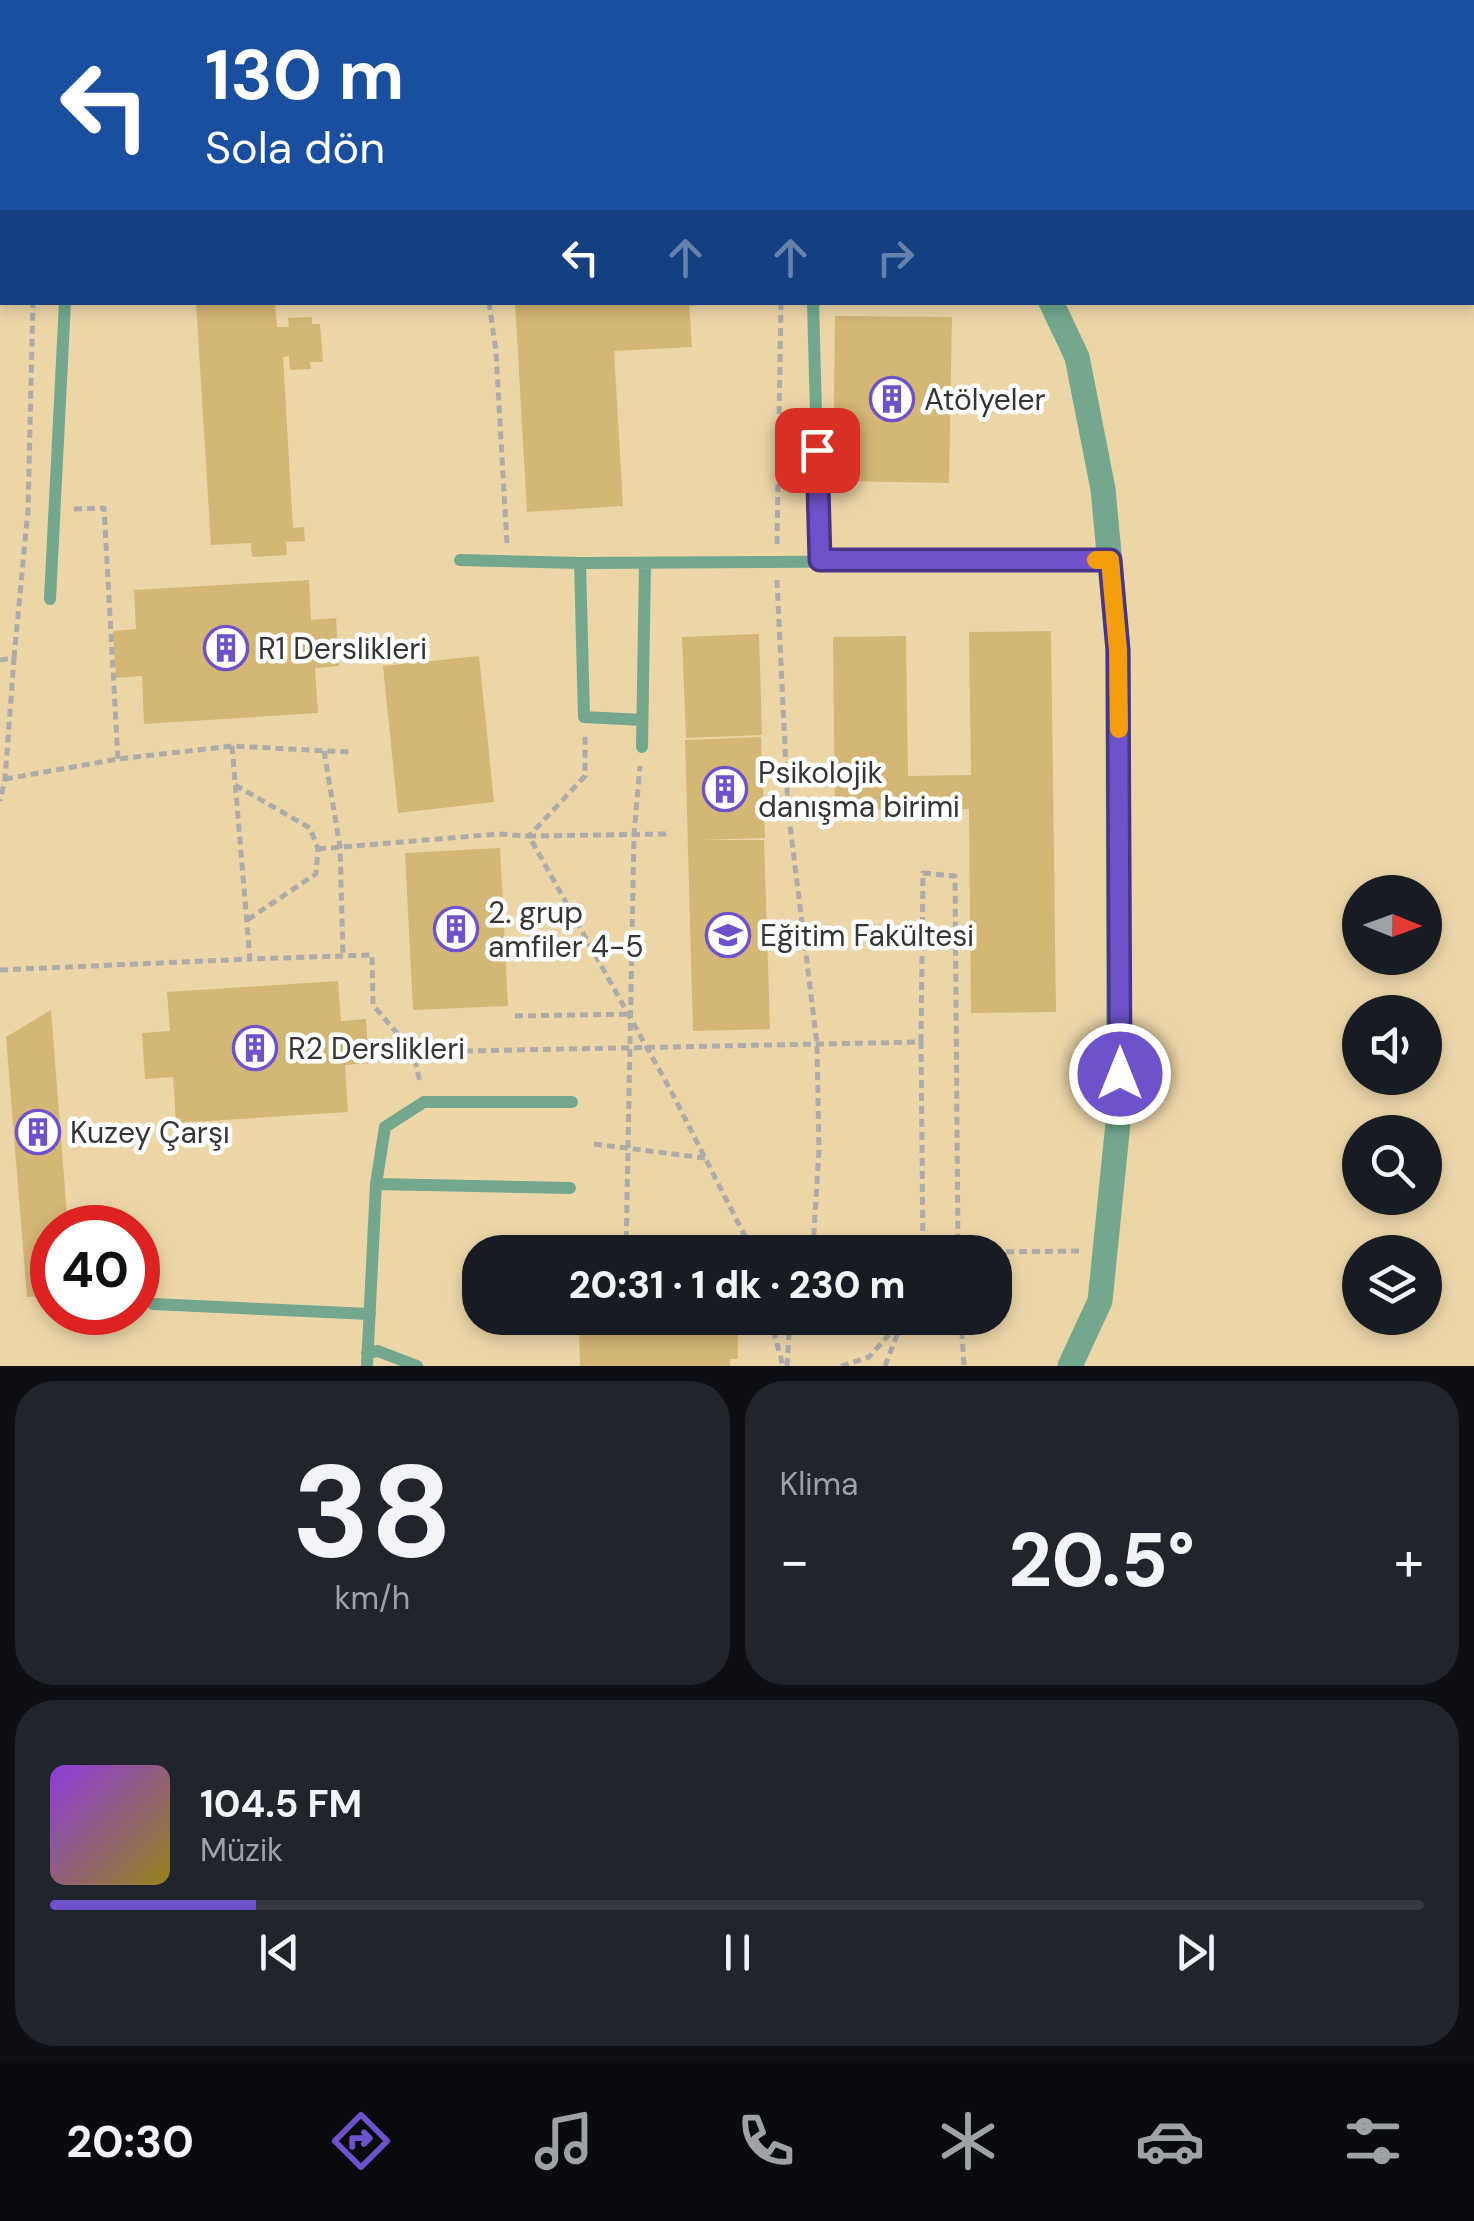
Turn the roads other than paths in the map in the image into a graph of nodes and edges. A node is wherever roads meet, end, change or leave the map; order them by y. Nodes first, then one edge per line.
1 (65, 305) edge
2 (813, 305) edge
3 (1052, 305) edge
4 (460, 560) dead end
5 (820, 560) junction
6 (1110, 560) junction
7 (580, 563) junction
8 (645, 563) junction
9 (50, 599) dead end
10 (642, 720) junction
11 (642, 747) road end
12 (572, 1102) dead end
13 (376, 1184) junction
14 (570, 1188) dead end
15 (160, 1304) edge
16 (370, 1314) junction
17 (367, 1360) edge
18 (418, 1366) edge
19 (1070, 1366) edge

1 - 9 lane
2 - 5 lane
3 - 6 street
4 - 7 lane
5 - 6 lane
5 - 8 lane
6 - 19 street
7 - 8 lane
7 - 10 lane
8 - 10 lane
10 - 11 lane
12 - 13 lane
13 - 14 lane
13 - 16 lane
15 - 16 lane
16 - 17 lane
17 - 18 lane

